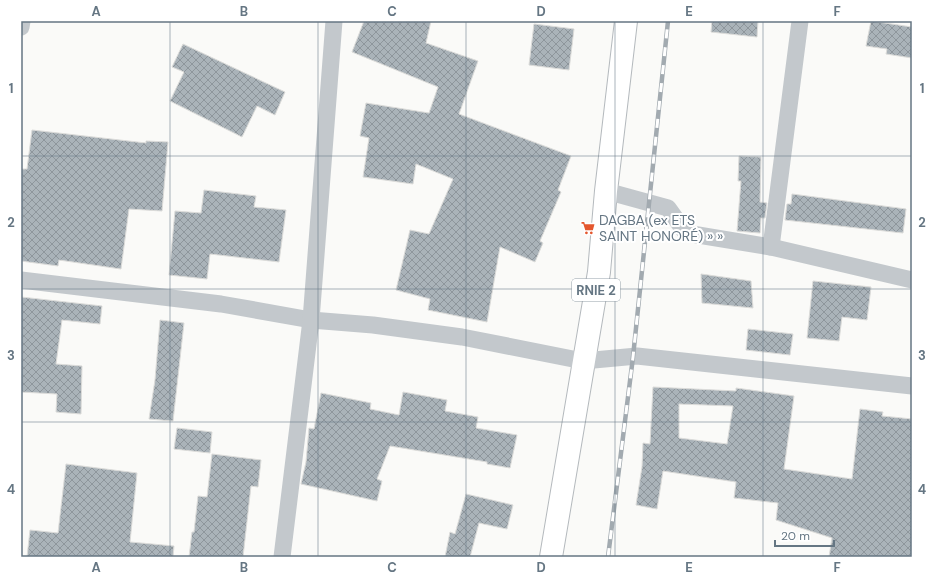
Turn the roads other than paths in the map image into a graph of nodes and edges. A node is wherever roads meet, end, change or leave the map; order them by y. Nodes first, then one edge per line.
1 (22, 21) edge
2 (334, 21) edge
3 (626, 21) edge
4 (800, 21) edge
5 (21, 27) edge
6 (606, 191) junction
7 (771, 247) junction
8 (21, 280) edge
9 (912, 280) edge
10 (311, 320) junction
11 (584, 361) junction
12 (912, 386) edge
13 (282, 557) edge
14 (551, 557) edge

1 - 5 street
2 - 10 street
3 - 6 highway, RNIE 2
4 - 7 street
6 - 7 street
6 - 11 highway, RNIE 2
7 - 9 street
8 - 10 street
10 - 11 street
10 - 13 street
11 - 12 street
11 - 14 highway, RNIE 2

